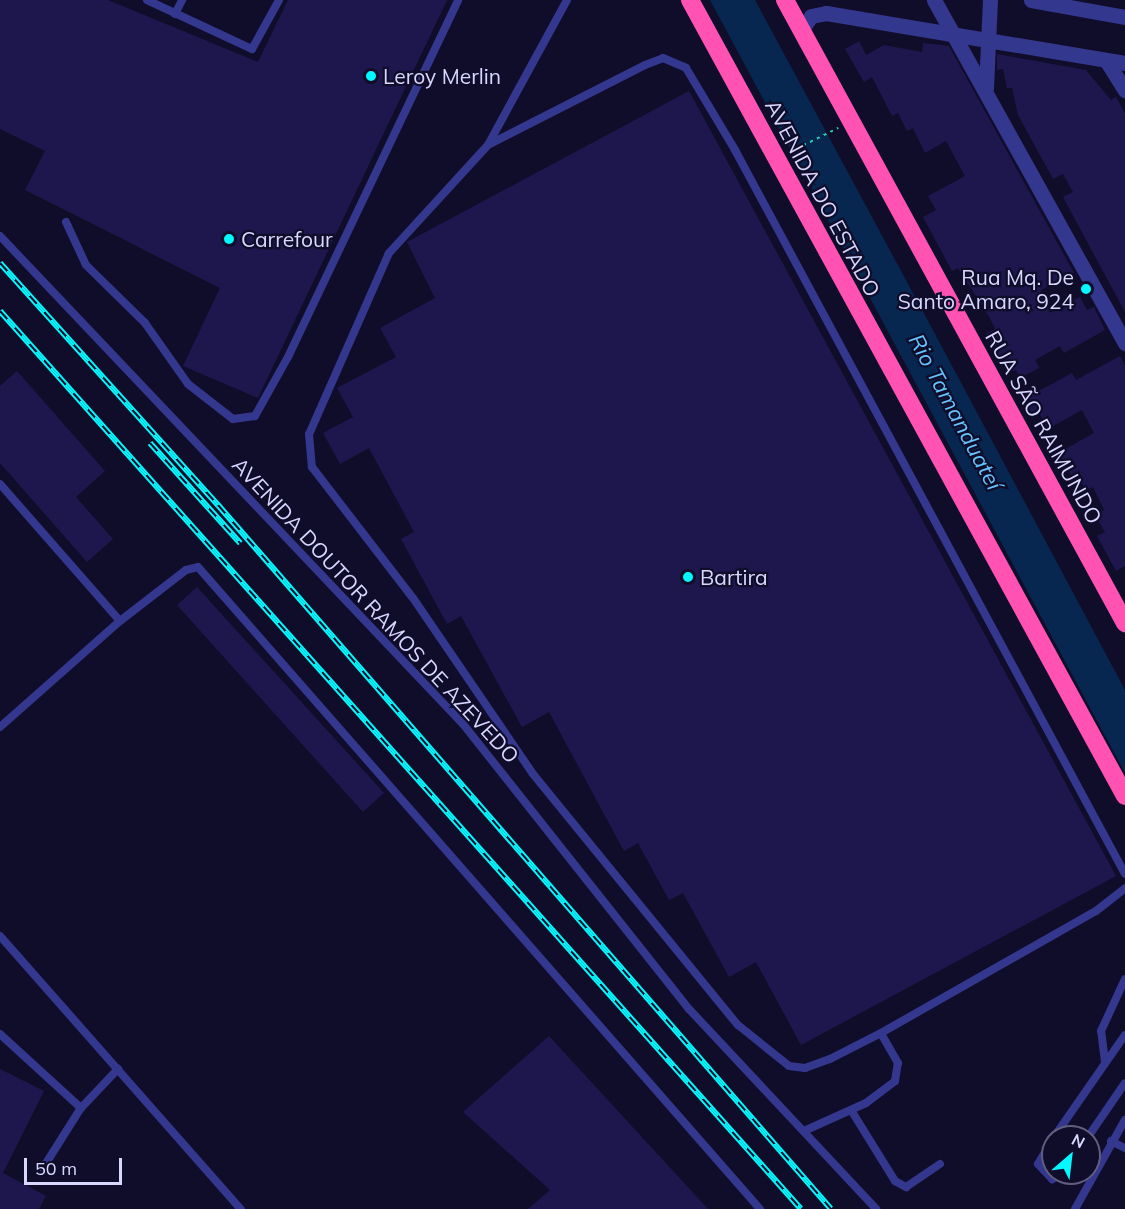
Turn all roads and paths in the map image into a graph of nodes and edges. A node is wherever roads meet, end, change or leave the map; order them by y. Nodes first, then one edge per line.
1 (147, 0) edge
2 (182, 0) edge
3 (279, 0) edge
4 (458, 0) edge
5 (567, 0) edge
6 (690, 0) edge
7 (785, 0) edge
8 (808, 0) edge
9 (978, 0) edge
10 (1031, 0) edge
11 (939, 3) edge
12 (988, 7) edge
13 (818, 13) junction
14 (176, 14) junction
15 (1125, 17) edge
16 (801, 30) junction
17 (952, 34) junction
18 (985, 40) junction
19 (1106, 60) junction
20 (1125, 63) edge
21 (986, 91) junction
22 (1125, 91) edge
23 (839, 127) dead end
24 (488, 145) junction
25 (784, 155) dead end
26 (66, 222) dead end
27 (0, 236) edge
28 (1125, 343) edge
29 (0, 484) edge
30 (120, 621) junction
31 (1125, 623) edge
32 (0, 727) edge
33 (1125, 796) edge
34 (1125, 874) edge
35 (1125, 888) edge
36 (0, 936) edge
37 (1125, 979) edge
38 (881, 1033) junction
39 (0, 1034) edge
40 (1125, 1035) edge
41 (1105, 1062) junction
42 (118, 1069) junction
43 (1125, 1083) edge
44 (81, 1108) junction
45 (850, 1110) junction
46 (1125, 1120) edge
47 (1063, 1125) edge
48 (1096, 1125) edge
49 (804, 1131) junction
50 (1111, 1141) junction
51 (1125, 1148) edge
52 (940, 1164) dead end
53 (43, 1168) dead end
54 (241, 1209) edge
55 (760, 1209) edge
56 (876, 1209) edge
57 (1075, 1209) edge

1 - 14 lane
2 - 14 lane
3 - 14 lane
4 - 26 lane
5 - 24 lane
6 - 33 highway, AVENIDA DO ESTADO
7 - 16 highway, RUA SÃO RAIMUNDO
8 - 13 street
9 - 12 street
10 - 15 street
11 - 17 street
12 - 18 street
13 - 16 street
13 - 17 street
16 - 31 highway, RUA SÃO RAIMUNDO
17 - 18 street
17 - 21 street
18 - 19 street
18 - 21 street
19 - 20 street
19 - 22 street
21 - 28 street
23 - 25 path
24 - 34 lane
24 - 38 lane
27 - 49 lane, AVENIDA DOUTOR RAMOS DE AZEVEDO
29 - 30 lane
30 - 32 lane
30 - 55 lane
35 - 38 lane
36 - 42 lane
37 - 41 lane
38 - 45 lane
39 - 44 lane
40 - 41 lane
41 - 47 lane
42 - 44 lane
42 - 54 lane
43 - 48 lane
44 - 53 lane
45 - 49 lane
45 - 52 lane
46 - 50 lane
49 - 56 lane, AVENIDA DOUTOR RAMOS DE AZEVEDO
50 - 51 lane
50 - 57 lane

